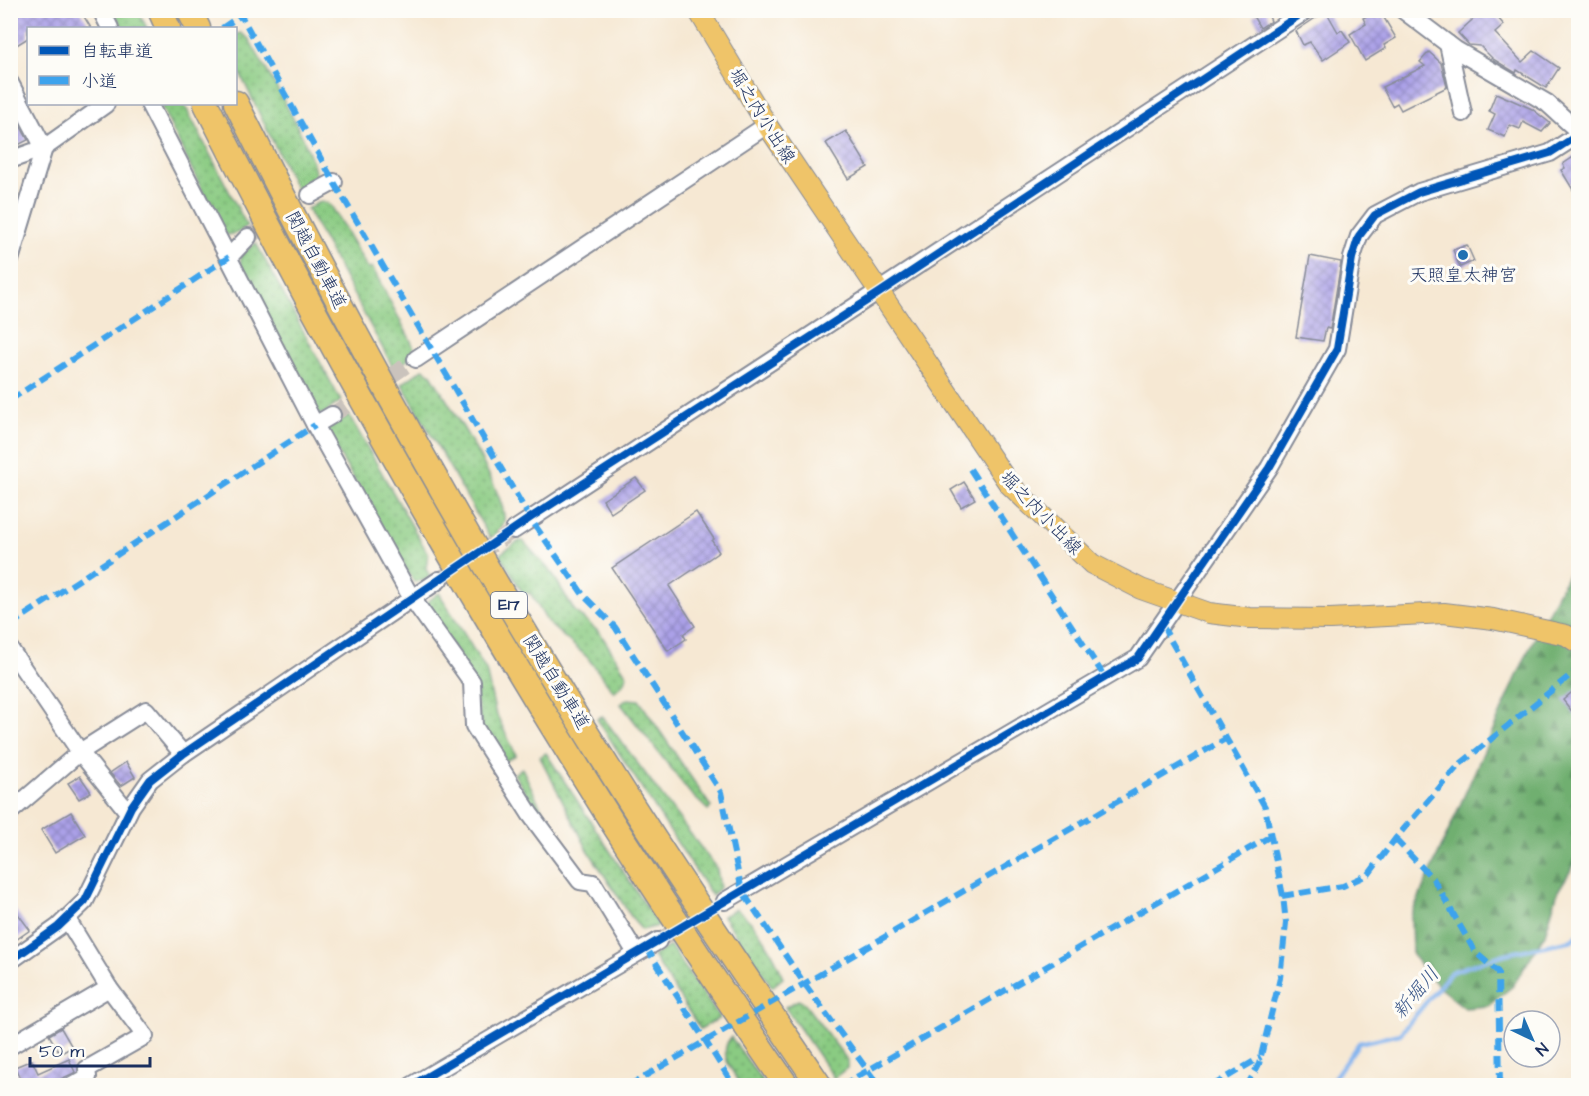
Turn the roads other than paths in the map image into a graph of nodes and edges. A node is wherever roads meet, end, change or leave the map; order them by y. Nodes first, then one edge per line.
1 (101, 10) edge
2 (160, 10) edge
3 (189, 10) edge
4 (698, 10) edge
5 (1307, 10) edge
6 (1403, 10) edge
7 (110, 27) edge
8 (168, 27) edge
9 (198, 27) edge
10 (1448, 44) junction
11 (10, 83) edge
12 (105, 105) edge
13 (150, 105) edge
14 (207, 105) edge
15 (237, 105) edge
16 (1463, 113) dead end
17 (767, 125) junction
18 (1578, 133) edge
19 (44, 148) junction
20 (10, 160) edge
21 (334, 182) dead end
22 (310, 195) tunnel mouth
23 (248, 237) tunnel mouth
24 (229, 257) junction
25 (10, 260) edge
26 (879, 293) junction
27 (416, 359) tunnel mouth
28 (332, 415) tunnel mouth
29 (315, 425) junction
30 (514, 530) tunnel mouth
31 (439, 580) tunnel mouth
32 (411, 597) junction
33 (1178, 603) junction
34 (1578, 643) edge
35 (10, 649) edge
36 (80, 752) junction
37 (183, 754) junction
38 (10, 812) edge
39 (128, 812) junction
40 (725, 901) tunnel mouth
41 (67, 919) junction
42 (658, 940) tunnel mouth
43 (636, 953) junction
44 (10, 961) edge
45 (109, 988) junction
46 (10, 1046) edge
47 (91, 1081) edge
48 (72, 1086) edge
49 (411, 1086) edge
50 (787, 1086) edge
51 (820, 1086) edge

1 - 7 street
2 - 8 highway
3 - 9 highway
4 - 17 main road, 堀之内小出線
5 - 26 street
6 - 10 street
10 - 16 street
10 - 18 street
11 - 19 street
12 - 19 street
13 - 24 street
14 - 50 highway, 関越自動車道 / E17
15 - 51 highway, 関越自動車道 / E17
17 - 26 main road, 堀之内小出線
17 - 27 street
18 - 33 street
19 - 20 street
19 - 25 street
21 - 22 street
23 - 24 street
24 - 29 street
26 - 30 street
26 - 33 main road, 堀之内小出線
28 - 29 street
29 - 32 street
31 - 32 street
32 - 37 street
32 - 43 street
33 - 34 main road, 堀之内小出線
33 - 40 street
35 - 36 street
36 - 37 street
36 - 38 street
36 - 39 street
37 - 39 street
39 - 41 street
41 - 44 street
41 - 45 street
42 - 43 street
43 - 49 street
45 - 46 street
45 - 47 street
47 - 48 street

